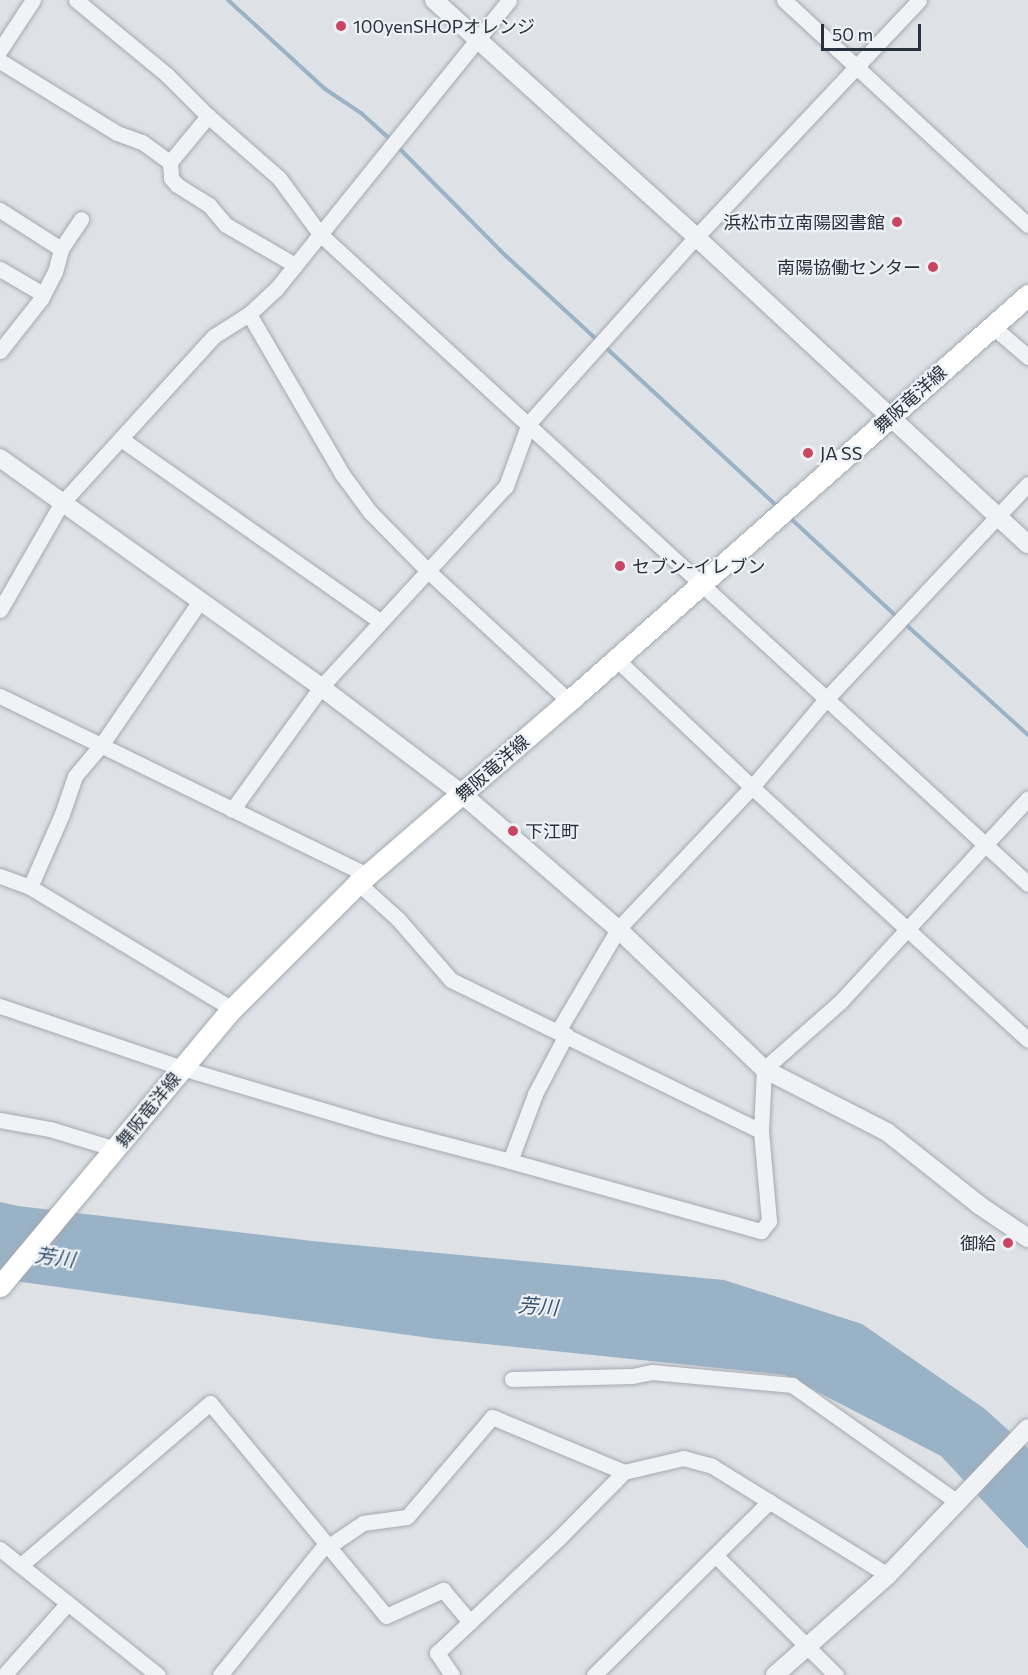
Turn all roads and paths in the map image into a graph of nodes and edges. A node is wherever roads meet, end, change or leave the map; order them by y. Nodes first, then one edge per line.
1 (33, 0) edge
2 (76, 0) edge
3 (434, 0) edge
4 (509, 0) edge
5 (784, 0) edge
6 (919, 0) edge
7 (476, 39) junction
8 (0, 50) edge
9 (0, 61) edge
10 (857, 67) junction
11 (208, 116) junction
12 (170, 162) junction
13 (0, 210) edge
14 (81, 219) dead end
15 (1028, 225) edge
16 (320, 234) junction
17 (696, 237) junction
18 (61, 249) junction
19 (295, 265) junction
20 (0, 269) edge
21 (43, 294) junction
22 (1028, 295) edge
23 (249, 314) junction
24 (992, 326) junction
25 (0, 351) edge
26 (1028, 357) edge
27 (890, 417) junction
28 (529, 423) junction
29 (121, 439) junction
30 (0, 458) edge
31 (1028, 484) edge
32 (61, 504) junction
33 (998, 518) junction
34 (1028, 544) edge
35 (427, 570) junction
36 (700, 583) junction
37 (200, 601) junction
38 (0, 610) edge
39 (380, 621) junction
40 (615, 658) junction
41 (321, 687) junction
42 (0, 696) edge
43 (827, 698) junction
44 (568, 701) junction
45 (102, 744) junction
46 (752, 787) junction
47 (462, 794) junction
48 (1028, 798) edge
49 (232, 810) junction
50 (985, 845) junction
51 (0, 876) edge
52 (362, 879) junction
53 (1028, 884) edge
54 (30, 886) junction
55 (618, 929) junction
56 (908, 930) junction
57 (0, 1006) edge
58 (232, 1009) junction
59 (562, 1033) junction
60 (1028, 1040) edge
61 (182, 1068) junction
62 (764, 1069) junction
63 (0, 1120) edge
64 (761, 1131) junction
65 (110, 1156) junction
66 (510, 1161) junction
67 (1028, 1238) edge
68 (0, 1286) edge
69 (512, 1379) dead end
70 (1024, 1432) edge
71 (624, 1472) junction
72 (960, 1497) junction
73 (770, 1501) junction
74 (326, 1545) junction
75 (0, 1549) edge
76 (716, 1556) junction
77 (21, 1565) junction
78 (888, 1575) junction
79 (68, 1603) junction
80 (470, 1622) junction
81 (807, 1644) junction
82 (4, 1675) edge
83 (158, 1675) edge
84 (220, 1675) edge
85 (452, 1675) edge
86 (594, 1675) edge
87 (775, 1675) edge
88 (836, 1675) edge

1 - 8 street
2 - 11 street
3 - 7 street
4 - 7 street
5 - 10 street
6 - 10 street
7 - 16 street
7 - 17 street
9 - 12 street
10 - 15 street
10 - 17 street
11 - 12 street
11 - 16 street
12 - 19 street
13 - 18 street
14 - 18 street
16 - 19 street
16 - 28 street
17 - 27 street
17 - 28 street
18 - 21 street
19 - 23 street
20 - 21 street
21 - 25 street
22 - 24 main road, 舞阪竜洋線
23 - 29 street
23 - 35 street
24 - 26 street
24 - 27 main road, 舞阪竜洋線
27 - 33 street
27 - 36 main road, 舞阪竜洋線
28 - 35 street
28 - 36 street
29 - 32 street
29 - 39 street
30 - 32 street
31 - 33 street
32 - 37 street
32 - 38 street
33 - 34 street
33 - 43 street
35 - 39 street
35 - 44 street
36 - 40 main road, 舞阪竜洋線
36 - 43 street
37 - 41 street
37 - 45 street
39 - 41 street
40 - 44 main road, 舞阪竜洋線
40 - 46 street
41 - 47 street
41 - 49 street
42 - 45 street
43 - 46 street
43 - 50 street
44 - 47 main road, 舞阪竜洋線
45 - 49 street
45 - 54 street
46 - 55 street
46 - 56 street
47 - 52 main road, 舞阪竜洋線
47 - 55 street
48 - 50 street
49 - 52 street
50 - 53 street
50 - 56 street
51 - 54 street
52 - 58 main road, 舞阪竜洋線
52 - 59 street
54 - 58 street
55 - 59 street
55 - 62 street
56 - 60 street
56 - 62 street
57 - 61 street
58 - 61 main road, 舞阪竜洋線
59 - 64 street
59 - 66 street
61 - 65 main road, 舞阪竜洋線
61 - 66 street
62 - 64 street
62 - 67 street
63 - 65 street
64 - 66 street
65 - 68 main road, 舞阪竜洋線
69 - 72 street
70 - 72 street
71 - 73 street
71 - 74 street
71 - 80 street
72 - 78 street
73 - 76 street
73 - 78 street
74 - 77 street
74 - 80 street
74 - 84 street
75 - 77 street
76 - 81 street
76 - 86 street
77 - 79 street
78 - 81 street
79 - 82 street
79 - 83 street
80 - 85 street
81 - 87 street
81 - 88 street

